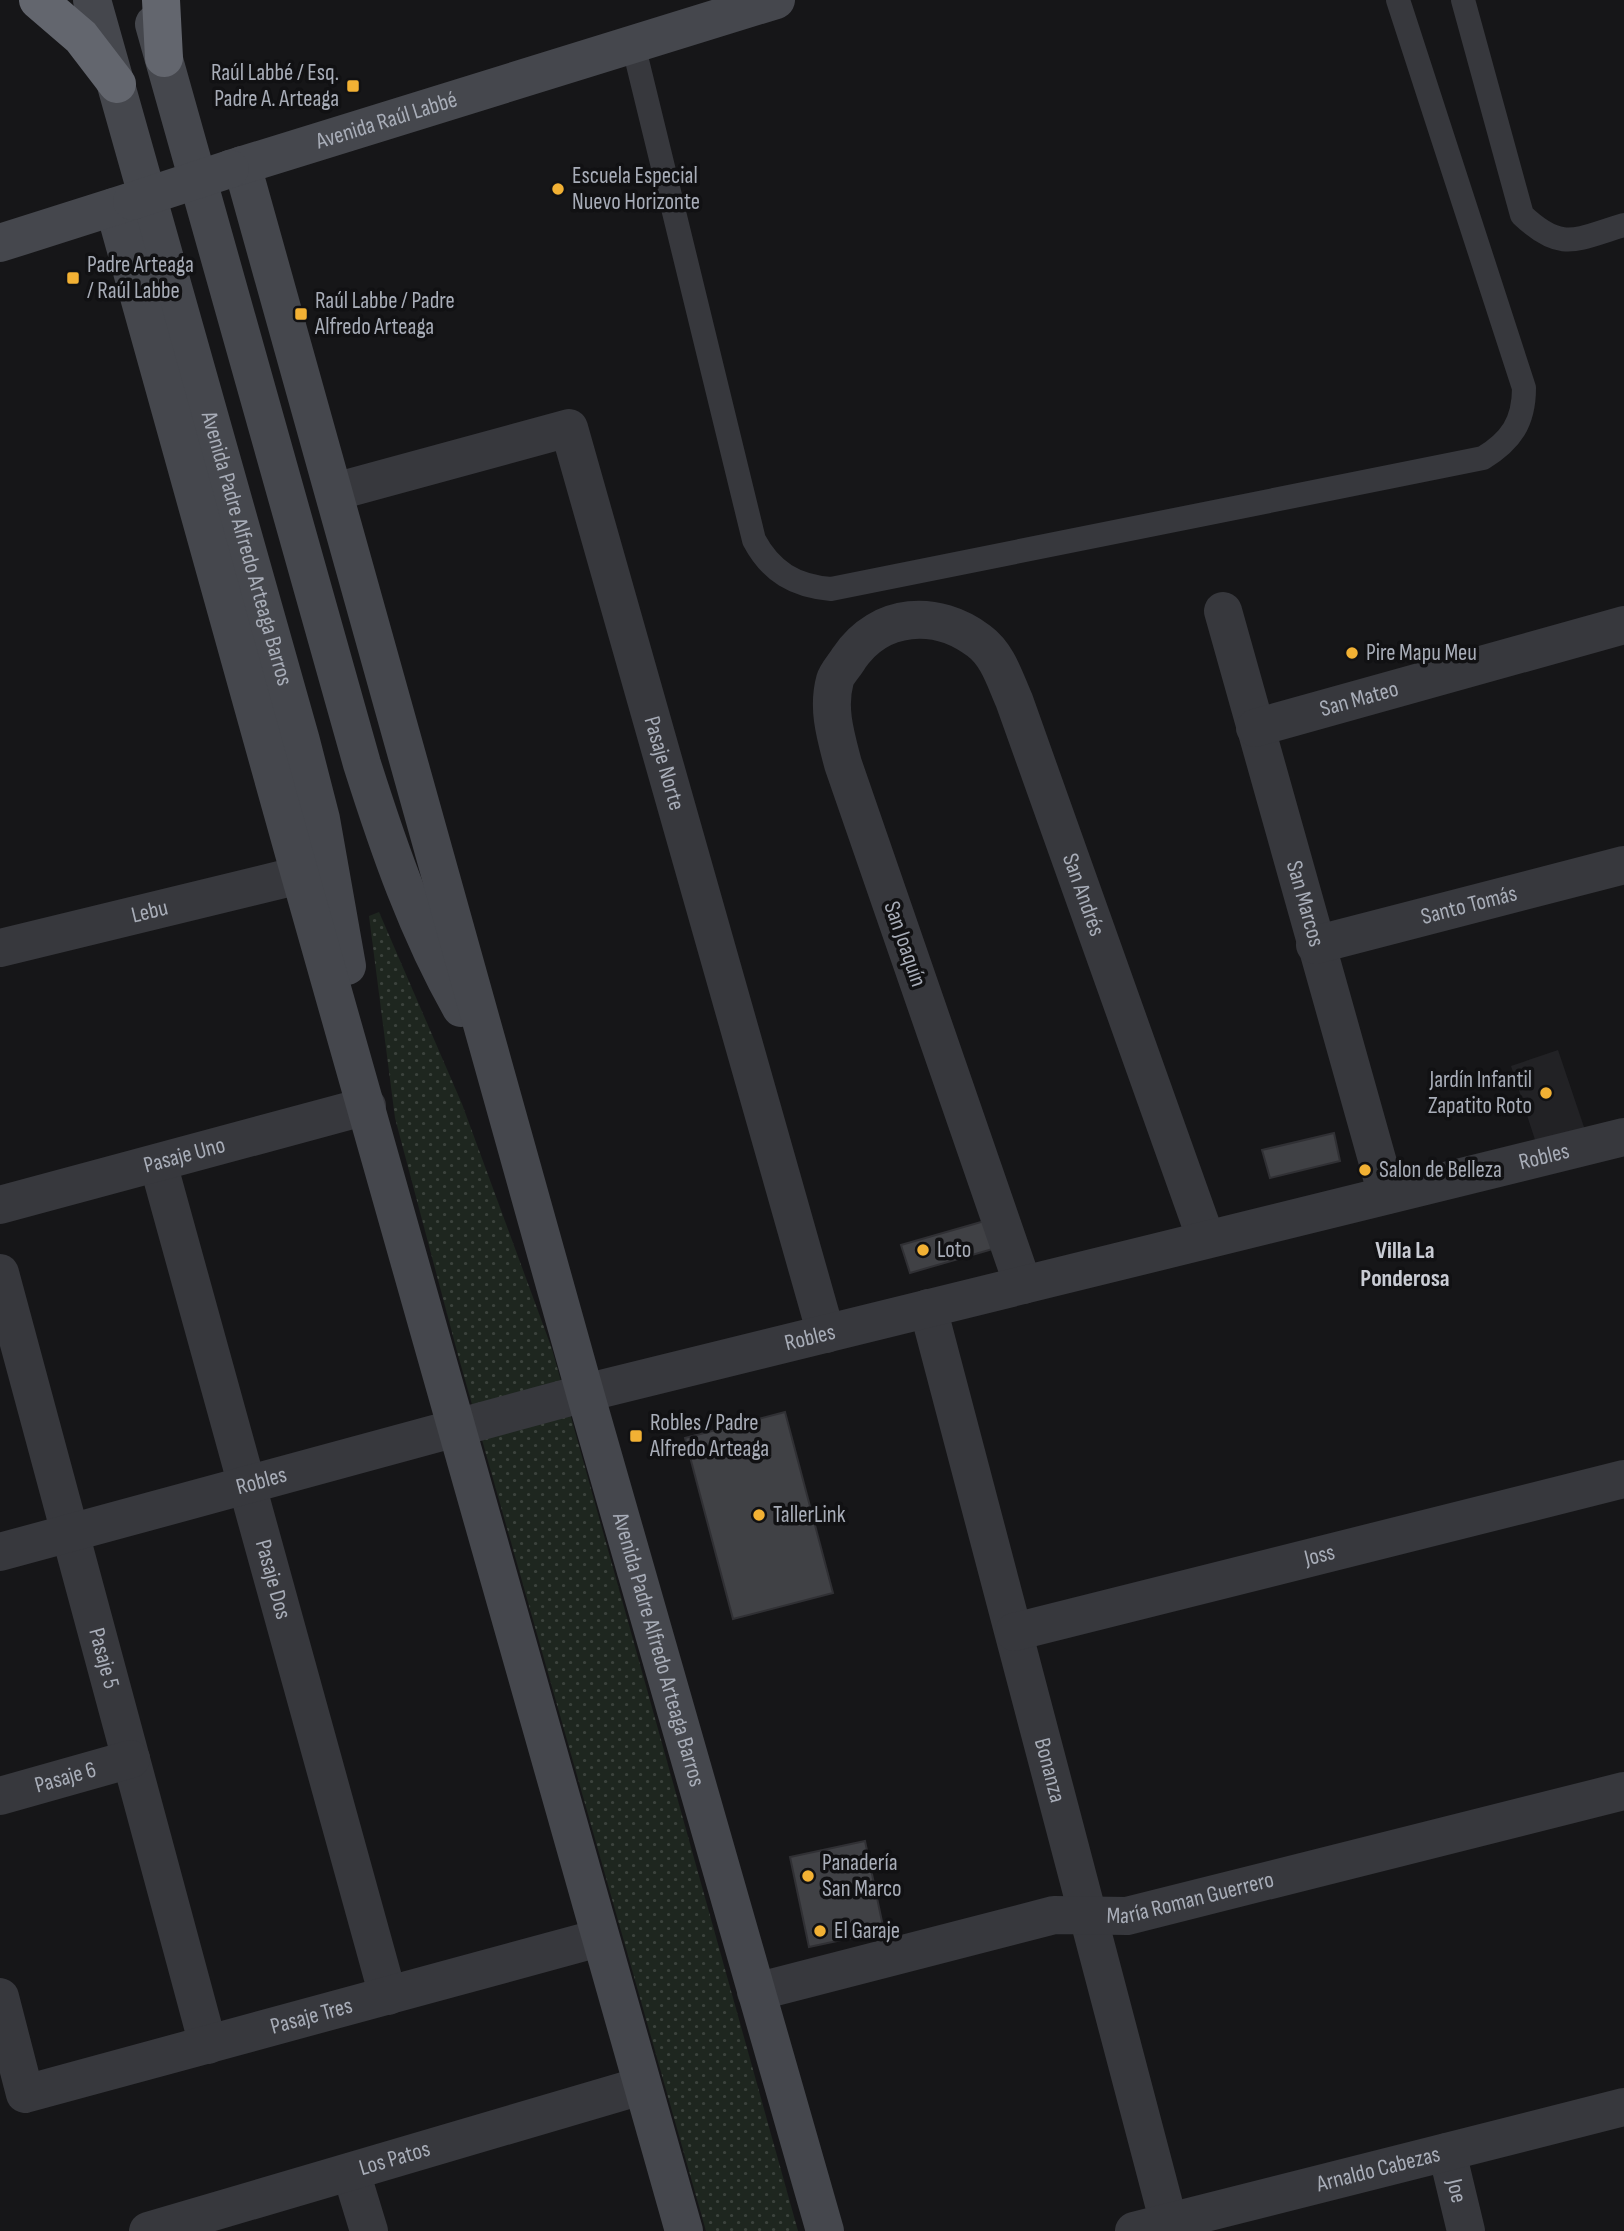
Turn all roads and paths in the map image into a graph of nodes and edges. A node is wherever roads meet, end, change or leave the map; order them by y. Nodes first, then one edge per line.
1 (38, 0) edge
2 (92, 0) edge
3 (147, 0) edge
4 (161, 0) edge
5 (776, 0) edge
6 (1398, 0) edge
7 (1463, 0) edge
8 (633, 44) junction
9 (164, 58) junction
10 (117, 84) junction
11 (236, 167) junction
12 (123, 204) junction
13 (1624, 225) edge
14 (0, 243) edge
15 (334, 492) junction
16 (1223, 611) dead end
17 (893, 621) joint
18 (1624, 625) edge
19 (1255, 727) junction
20 (1624, 865) edge
21 (300, 875) junction
22 (1315, 945) junction
23 (0, 948) edge
24 (494, 1067) junction
25 (367, 1106) junction
26 (1624, 1137) edge
27 (158, 1163) junction
28 (1387, 1195) junction
29 (0, 1205) edge
30 (1206, 1239) junction
31 (0, 1273) edge
32 (1023, 1285) junction
33 (928, 1308) junction
34 (826, 1334) junction
35 (585, 1393) junction
36 (457, 1427) junction
37 (1624, 1479) edge
38 (247, 1485) junction
39 (70, 1533) junction
40 (0, 1552) edge
41 (1014, 1632) junction
42 (131, 1759) junction
43 (1624, 1791) edge
44 (0, 1796) edge
45 (1088, 1916) junction
46 (599, 1938) junction
47 (756, 1992) junction
48 (388, 1996) junction
49 (0, 1997) edge
50 (208, 2045) junction
51 (641, 2086) junction
52 (1624, 2107) edge
53 (1447, 2152) junction
54 (351, 2172) junction
55 (1158, 2228) edge
56 (148, 2231) edge
57 (369, 2231) edge
58 (684, 2231) edge
59 (825, 2231) edge
60 (1466, 2231) edge

1 - 10 highway
2 - 10 main road, Avenida Padre Alfredo Arteaga Barros
3 - 9 main road, Avenida Padre Alfredo Arteaga Barros
4 - 9 highway
5 - 8 main road, Avenida Raúl Labbé
6 - 8 lane
7 - 13 lane
8 - 11 main road, Avenida Raúl Labbé
9 - 24 main road, Avenida Padre Alfredo Arteaga Barros
10 - 25 main road, Avenida Padre Alfredo Arteaga Barros
11 - 12 main road, Avenida Raúl Labbé, bridge
11 - 15 main road, Avenida Padre Alfredo Arteaga Barros
12 - 14 main road, Avenida Raúl Labbé
12 - 21 main road, Avenida Padre Alfredo Arteaga Barros
15 - 24 main road, Avenida Padre Alfredo Arteaga Barros
15 - 34 street, Pasaje Norte
16 - 19 street, San Marcos
17 - 30 street, San Andrés
17 - 32 street, San Joaquín
18 - 19 street, San Mateo
19 - 22 street, San Marcos
20 - 22 street, Santo Tomás
21 - 23 street, Lebu
21 - 25 main road, Avenida Padre Alfredo Arteaga Barros
22 - 28 street, San Marcos
24 - 35 main road, Avenida Padre Alfredo Arteaga Barros
25 - 27 street, Pasaje Uno
25 - 36 main road, Avenida Padre Alfredo Arteaga Barros
26 - 28 street, Robles
27 - 29 street, Pasaje Uno
27 - 38 street, Pasaje Dos
28 - 30 street, Robles
30 - 32 street, Robles
31 - 39 street, Pasaje 5
32 - 33 street, Robles
33 - 34 street, Robles
33 - 41 street, Bonanza
34 - 35 street, Robles
35 - 36 street, Robles
35 - 47 main road, Avenida Padre Alfredo Arteaga Barros
36 - 38 street, Robles
36 - 46 main road, Avenida Padre Alfredo Arteaga Barros
37 - 41 street, Joss
38 - 39 street, Robles
38 - 48 street, Pasaje Dos
39 - 40 street, Robles
39 - 42 street, Pasaje 5
41 - 45 street, Bonanza
42 - 44 street, Pasaje 6
42 - 50 street, Pasaje 5
43 - 45 street, María Roman Guerrero
45 - 47 street, María Roman Guerrero
45 - 55 street, Bonanza
46 - 48 street, Pasaje Tres
46 - 51 main road, Avenida Padre Alfredo Arteaga Barros
47 - 59 main road, Avenida Padre Alfredo Arteaga Barros
48 - 50 street, Pasaje Tres
49 - 50 street, Pasaje Tres
51 - 54 street, Los Patos
51 - 58 main road, Avenida Padre Alfredo Arteaga Barros
52 - 53 street, Arnaldo Cabezas
53 - 55 street, Arnaldo Cabezas
53 - 60 street, Joe
54 - 56 street, Los Patos
54 - 57 street

